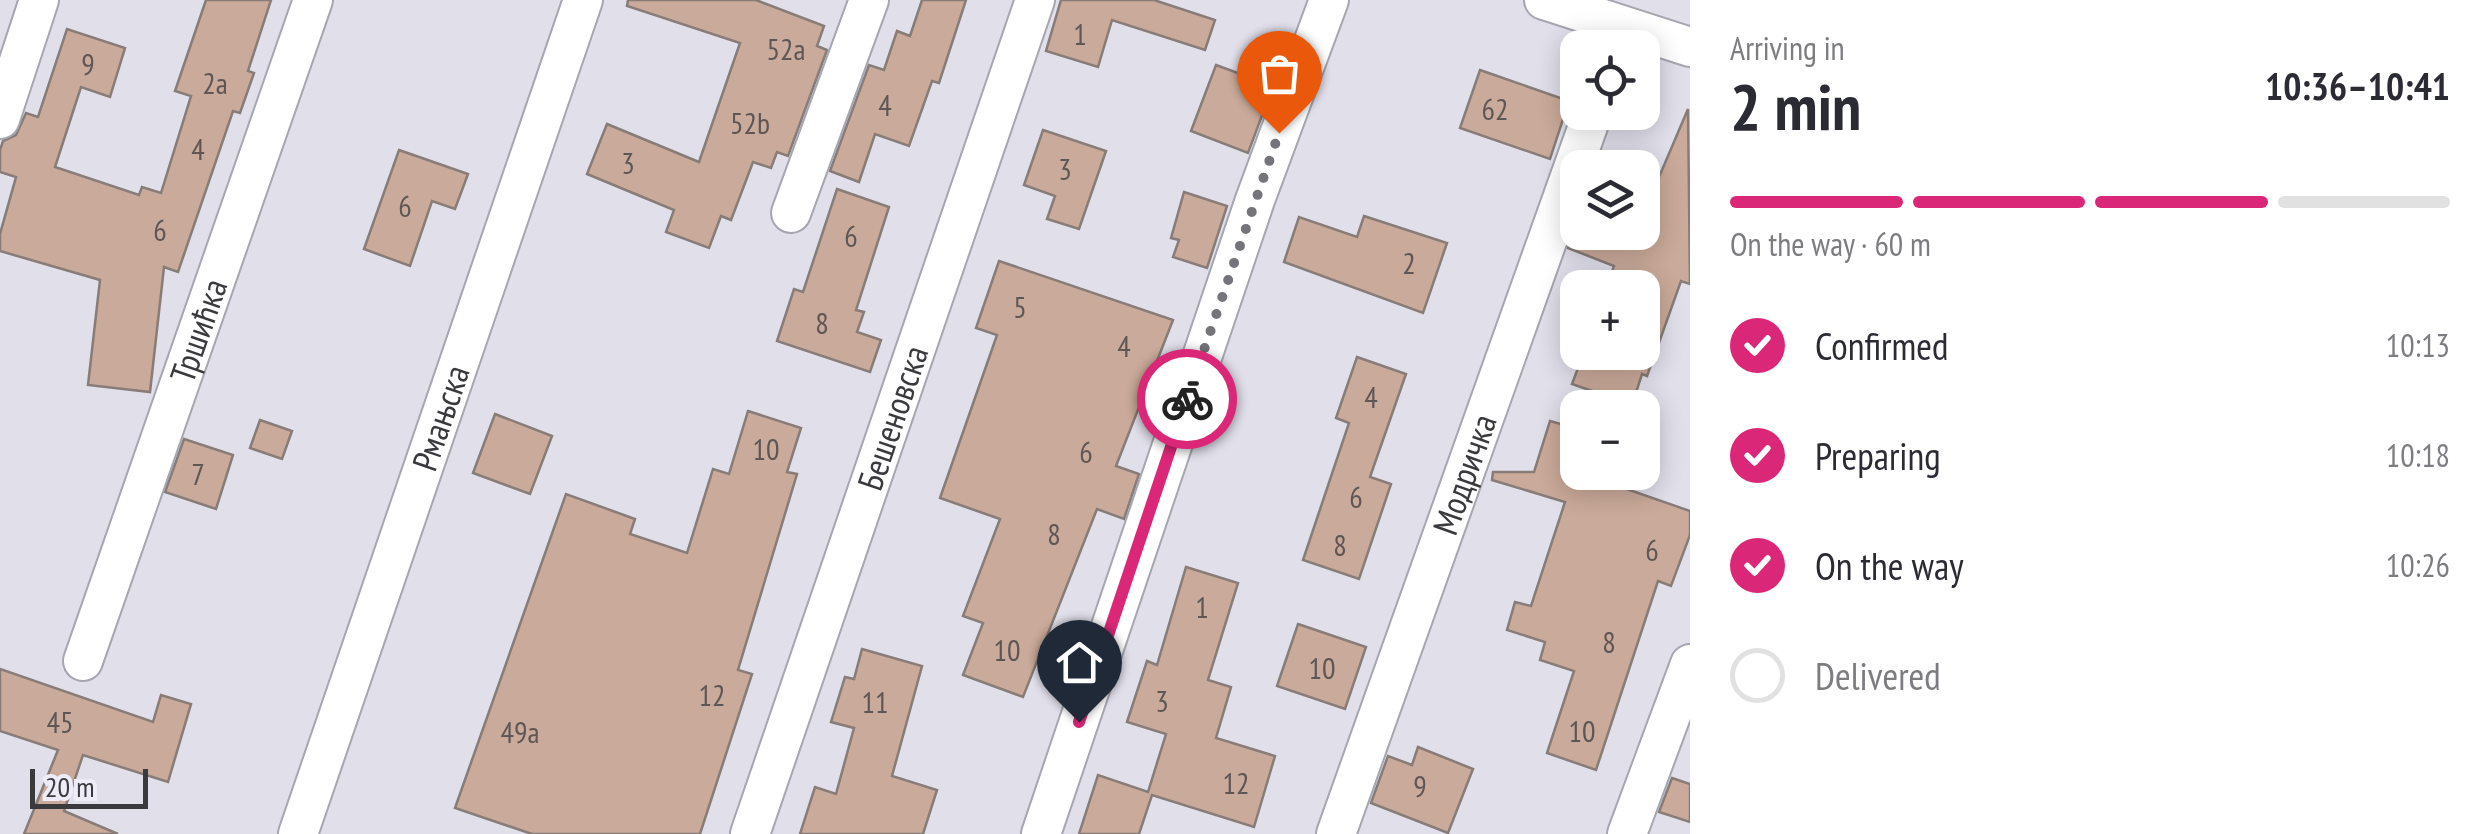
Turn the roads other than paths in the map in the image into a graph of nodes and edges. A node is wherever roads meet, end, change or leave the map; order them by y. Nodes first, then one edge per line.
1 (38, 0) edge
2 (314, 0) edge
3 (583, 0) edge
4 (868, 0) edge
5 (1035, 0) edge
6 (1329, 0) edge
7 (1544, 0) edge
8 (1606, 30) edge
9 (1660, 43) edge
10 (1690, 47) edge
11 (0, 119) edge
12 (1588, 130) edge
13 (791, 214) dead end
14 (83, 661) dead end
15 (1690, 664) edge
16 (298, 834) edge
17 (750, 834) edge
18 (1041, 834) edge
19 (1336, 834) edge
20 (1627, 834) edge

1 - 11 street
2 - 14 street, Тршићка
3 - 16 street, Рмањска
4 - 13 street
5 - 17 street, Бешеновска
6 - 18 street
7 - 8 street
9 - 10 street
12 - 19 street, Модричка
15 - 20 street

